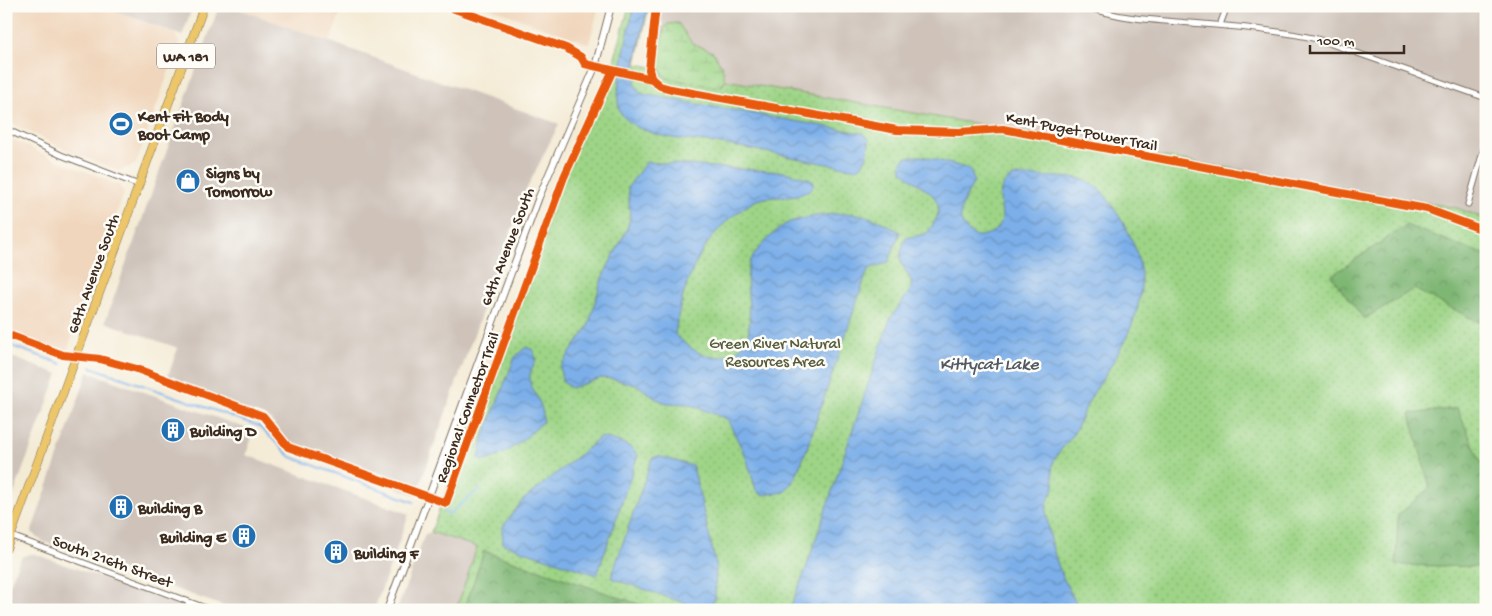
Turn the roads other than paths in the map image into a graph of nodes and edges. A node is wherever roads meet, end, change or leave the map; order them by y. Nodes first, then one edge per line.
1 (204, 6) edge
2 (611, 6) edge
3 (1084, 6) edge
4 (1227, 6) edge
5 (1220, 25) junction
6 (1486, 98) edge
7 (6, 129) edge
8 (1486, 141) edge
9 (139, 185) junction
10 (1468, 204) dead end
11 (9, 535) edge
12 (6, 549) edge
13 (189, 602) junction
14 (186, 610) edge
15 (211, 610) edge
16 (387, 610) edge

1 - 9 main road, 68th Avenue South / WA 181
2 - 16 street, 64th Avenue South
3 - 5 street
4 - 5 street
5 - 6 street
7 - 9 street
8 - 10 street
9 - 11 main road, 68th Avenue South / WA 181
11 - 12 main road, 68th Avenue South / WA 181
11 - 13 street, South 216th Street
13 - 14 street
13 - 15 street, South 216th Street

